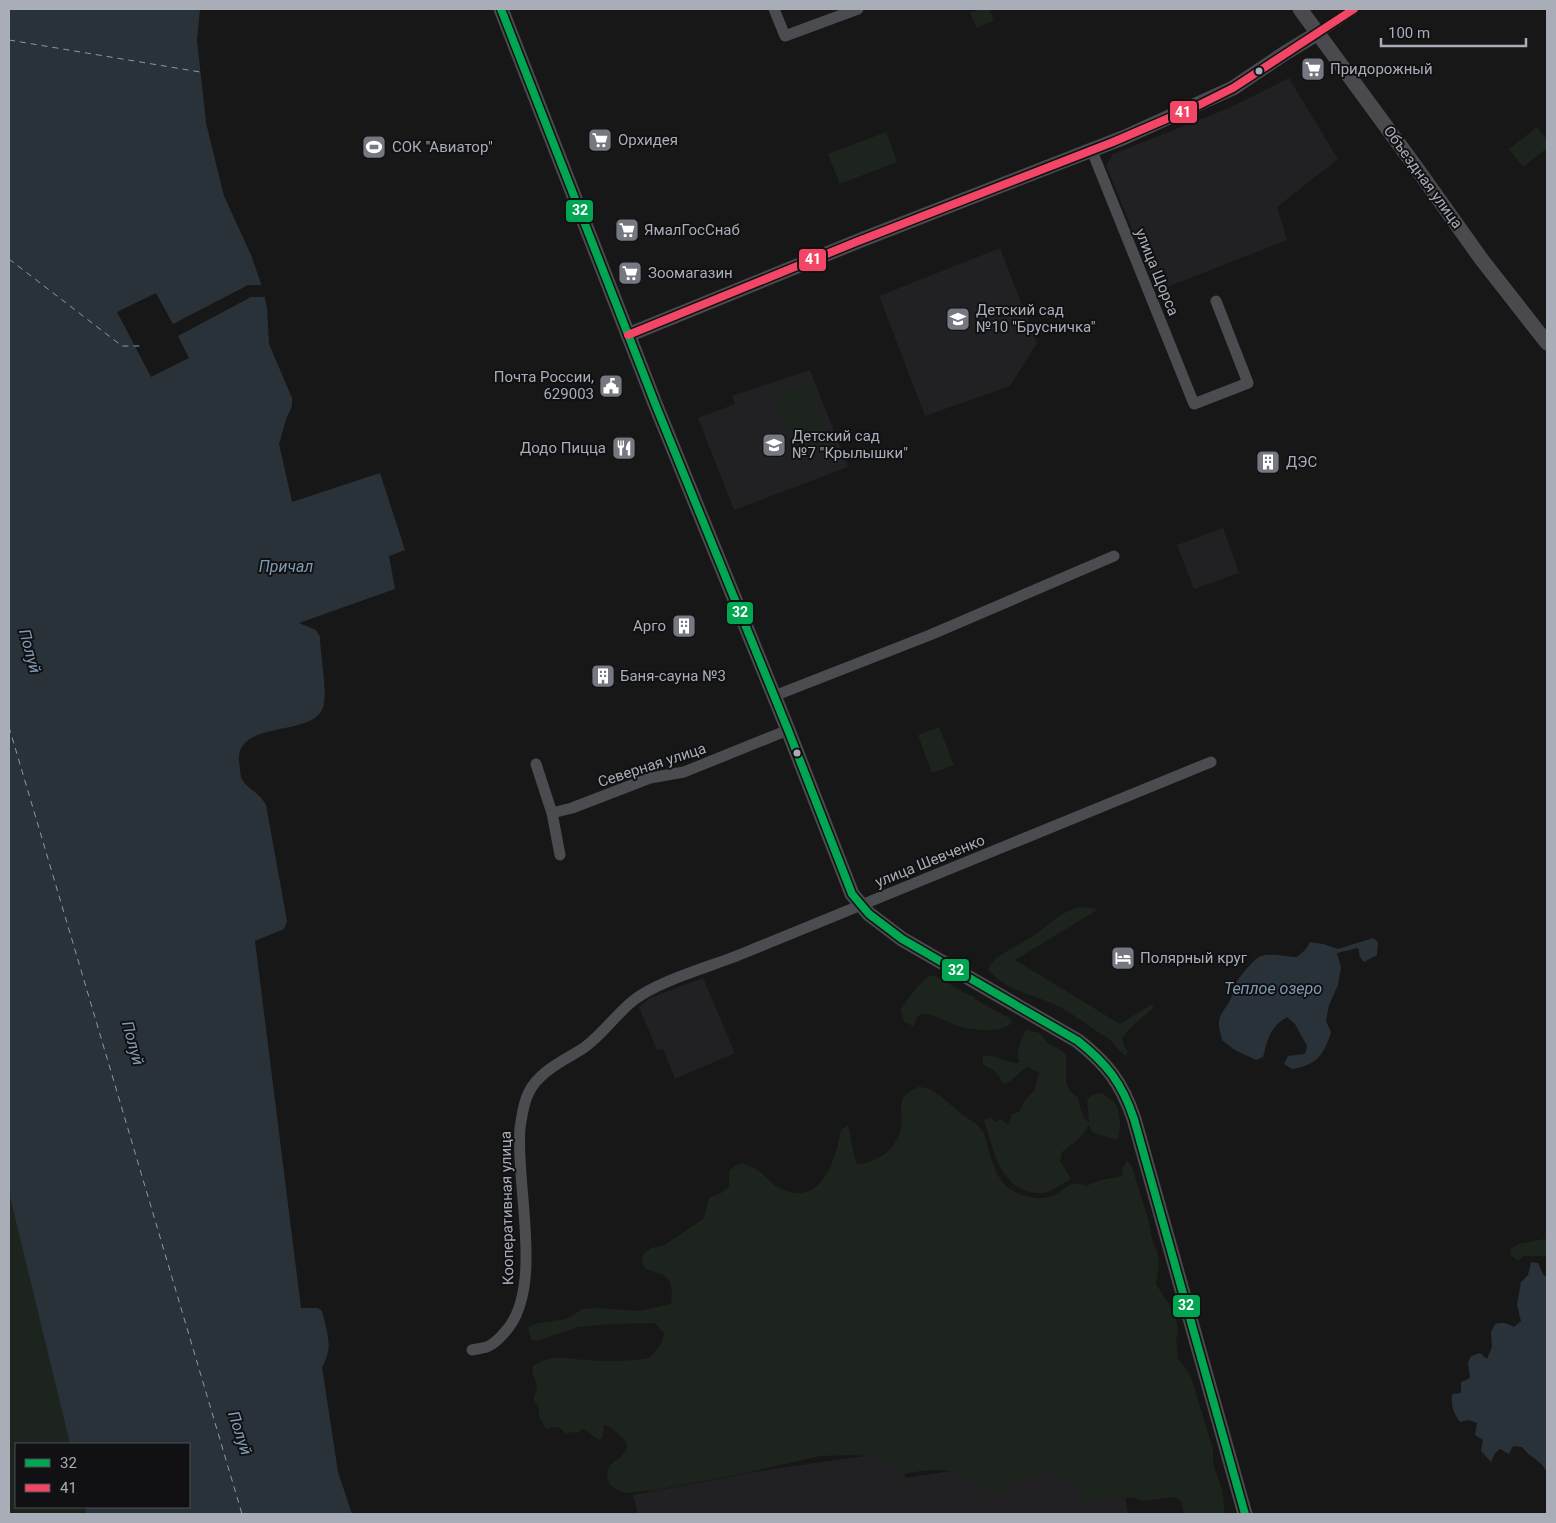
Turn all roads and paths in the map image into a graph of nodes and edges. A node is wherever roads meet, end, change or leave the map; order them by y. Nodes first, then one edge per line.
1 (502, 9) edge
2 (774, 9) edge
3 (858, 9) edge
4 (1300, 9) edge
5 (1354, 9) edge
6 (1318, 33) junction
7 (1092, 151) junction
8 (1216, 301) dead end
9 (628, 335) junction
10 (1547, 343) edge
11 (1114, 556) dead end
12 (774, 696) junction
13 (788, 730) junction
14 (1211, 762) dead end
15 (536, 764) dead end
16 (552, 813) junction
17 (560, 855) dead end
18 (861, 905) junction
19 (659, 986) joint
20 (472, 1350) dead end
21 (1245, 1514) edge

1 - 9 main road
2 - 3 street
4 - 6 main road, Объездная улица
5 - 6 street
6 - 7 main road
6 - 10 main road, Объездная улица
7 - 8 street, улица Щорса
7 - 9 main road
9 - 12 main road
11 - 12 street
12 - 13 main road
13 - 16 street, Северная улица
13 - 18 main road
14 - 18 street, улица Шевченко
15 - 16 street
16 - 17 street
18 - 19 street, улица Шевченко
18 - 21 main road
19 - 20 street, Кооперативная улица

